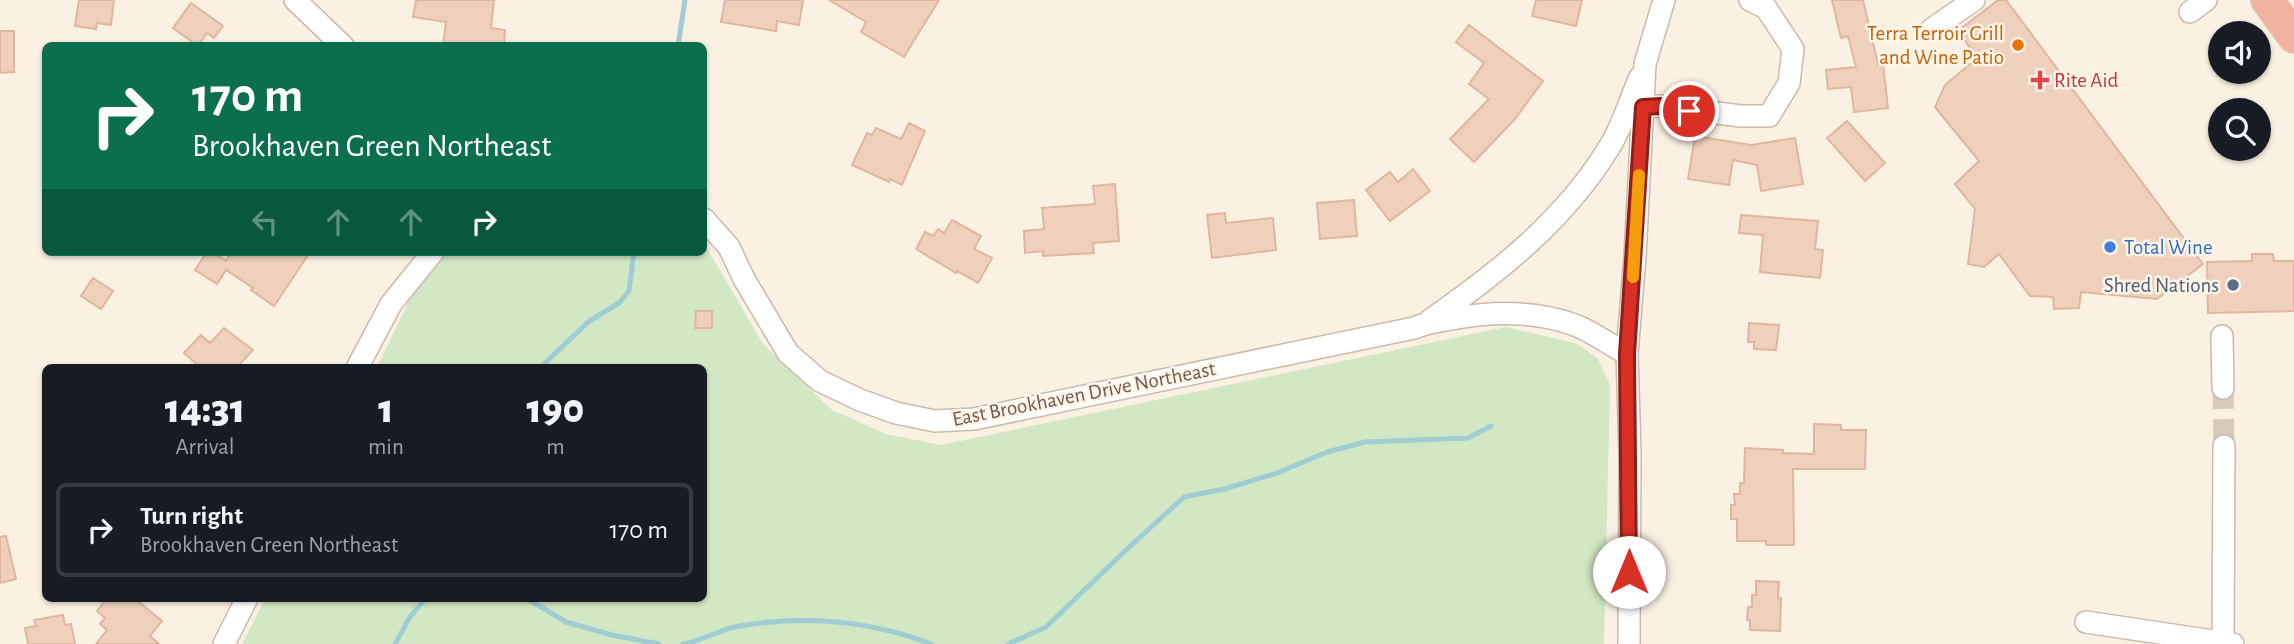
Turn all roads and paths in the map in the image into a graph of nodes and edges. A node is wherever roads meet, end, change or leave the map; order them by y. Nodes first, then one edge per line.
1 (295, 0) edge
2 (1664, 0) edge
3 (1750, 0) edge
4 (1975, 0) edge
5 (2267, 0) edge
6 (1932, 29) dead end
7 (2294, 37) edge
8 (339, 42) edge
9 (1645, 64) junction
10 (1643, 107) junction
11 (707, 222) edge
12 (430, 256) edge
13 (1425, 323) junction
14 (2222, 336) dead end
15 (1627, 354) junction
16 (359, 364) edge
17 (2223, 388) tunnel mouth
18 (2224, 446) tunnel mouth
19 (245, 602) edge
20 (2086, 622) dead end
21 (2108, 635) edge
22 (2221, 643) edge
23 (224, 644) edge
24 (1629, 644) edge

1 - 8 street
2 - 9 street
3 - 10 street
4 - 6 street
5 - 7 highway
9 - 10 street
9 - 13 street, East Brookhaven Drive Northeast
10 - 15 street
11 - 13 street, East Brookhaven Drive Northeast
12 - 16 street
13 - 15 street, East Brookhaven Drive Northeast
14 - 17 street
15 - 24 street
18 - 22 street
19 - 23 street
20 - 21 street
21 - 22 street

